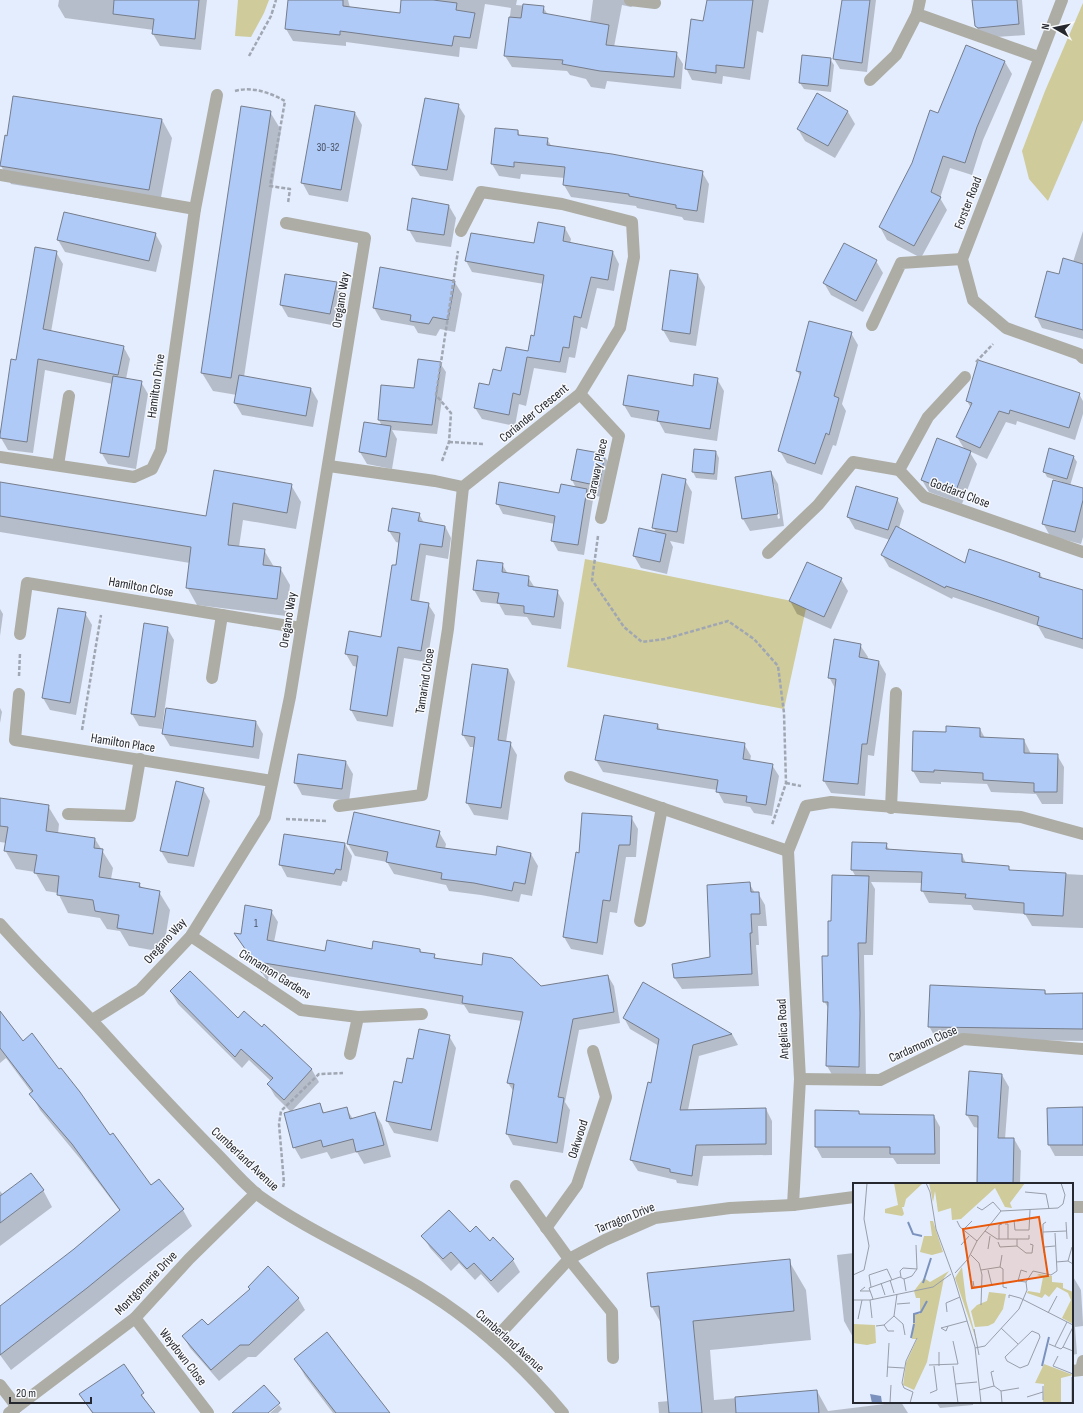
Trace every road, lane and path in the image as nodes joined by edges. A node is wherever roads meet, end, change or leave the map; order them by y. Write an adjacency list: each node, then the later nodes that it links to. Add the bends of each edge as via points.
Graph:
1 (276, 0): 7 (path, via 271,16)
2 (630, 0): 5 (street)
3 (920, 0): 6 (street)
4 (1062, 0): 8 (street, Forster Road)
5 (656, 4)
6 (917, 14): 8 (street); 9 (street, via 896,54)
7 (249, 56)
8 (1038, 57): 15 (street, Forster Road)
9 (870, 80)
10 (217, 95): 12 (street, Hamilton Drive); 13 (path, via 243,88 273,94 285,101 270,186 290,189)
11 (0, 175): 12 (street)
12 (194, 209): 25 (street, Hamilton Drive, via 161,450 152,469 134,477)
13 (286, 223): 26 (street, Oregano Way, via 365,238)
14 (461, 230): 20 (street, Coriander Crescent, via 481,192 562,204 632,222 634,257 620,328); 22 (path, via 436,395 451,413)
15 (962, 259): 16 (street, via 901,263); 17 (street, via 972,300)
16 (872, 325)
17 (1006, 328): 18 (street, via 1080,354); 19 (path)
18 (1083, 358)
19 (965, 377): 27 (street, via 928,417)
20 (580, 394): 23 (street, Coriander Crescent); 30 (street, Caraway Place, via 619,436)
21 (69, 396): 25 (street)
22 (449, 442): 23 (path, via 493,444); 28 (path)
23 (505, 454): 29 (street, Coriander Crescent)
24 (0, 457): 25 (street, Hamilton Drive)
25 (58, 465)
26 (329, 466): 28 (street); 35 (street, Oregano Way)
27 (899, 470): 31 (street, Goddard Close, via 924,497); 32 (street, via 854,462 818,505)
28 (435, 481): 29 (street)
29 (463, 487): 44 (street, Tamarind Close, via 448,629 422,795)
30 (601, 518): 50 (path, via 592,580 624,627 642,642 665,640 728,621 754,638 778,666 784,713 786,783)
31 (1083, 552)
32 (768, 553)
33 (104, 595): 34 (street, Hamilton Close); 36 (street, Hamilton Close, via 27,583); 40 (path)
34 (222, 615): 35 (street, Hamilton Close); 37 (street)
35 (301, 628): 43 (street, Oregano Way, via 290,697)
36 (20, 634): 39 (path)
37 (212, 678)
38 (896, 693): 46 (street)
39 (19, 694): 40 (street, Hamilton Place, via 16,740)
40 (79, 750): 41 (street, Hamilton Place)
41 (140, 759): 43 (street, Hamilton Place); 47 (street, via 130,816)
42 (570, 777): 45 (street)
43 (272, 781): 48 (street, Oregano Way)
44 (339, 806): 48 (path, via 333,821)
45 (662, 808): 50 (street); 52 (street)
46 (891, 808): 49 (street, Angelica Road, via 1021,817); 51 (street, Angelica Road, via 831,802 806,806)
47 (68, 814)
48 (265, 818): 54 (street, Oregano Way)
49 (1083, 834)
50 (766, 842): 51 (street)
51 (788, 850): 61 (street, Angelica Road)
52 (640, 921)
53 (0, 924): 57 (street, Cumberland Avenue, via 24,952)
54 (191, 936): 56 (street, Cinnamon Gardens, via 301,1010); 57 (street, Oregano Way, via 140,990)
55 (422, 1014): 56 (street, Cinnamon Gardens)
56 (358, 1017): 60 (street)
57 (92, 1020): 63 (street, Cumberland Avenue, via 165,1101)
58 (1083, 1049): 61 (street, Cardamom Close, via 963,1039 880,1080)
59 (593, 1051): 69 (street, Oakwood, via 606,1097 577,1185)
60 (350, 1054): 66 (path, via 347,1073 319,1074 281,1111 279,1124 284,1183)
61 (800, 1079): 65 (street, Angelica Road)
62 (516, 1186): 69 (street)
63 (256, 1193): 66 (street, Cumberland Avenue); 71 (street, Montgomerie Drive, via 189,1259)
64 (853, 1197): 65 (street, Tarragon Drive)
65 (793, 1205): 70 (street, Tarragon Drive, via 730,1208 655,1218)
66 (274, 1206): 72 (street, Cumberland Avenue, via 419,1287 456,1311)
67 (1083, 1206): 68 (street)
68 (1073, 1207)
69 (546, 1228): 70 (street)
70 (569, 1259): 72 (street, Tarragon Drive); 73 (street, via 612,1312)
71 (135, 1318): 75 (street, Montgomerie Drive); 76 (street, Weydown Close)
72 (493, 1340): 77 (street, Cumberland Avenue)
73 (613, 1358)
74 (0, 1385): 75 (street)
75 (13, 1410)
76 (208, 1413)
77 (563, 1413)

